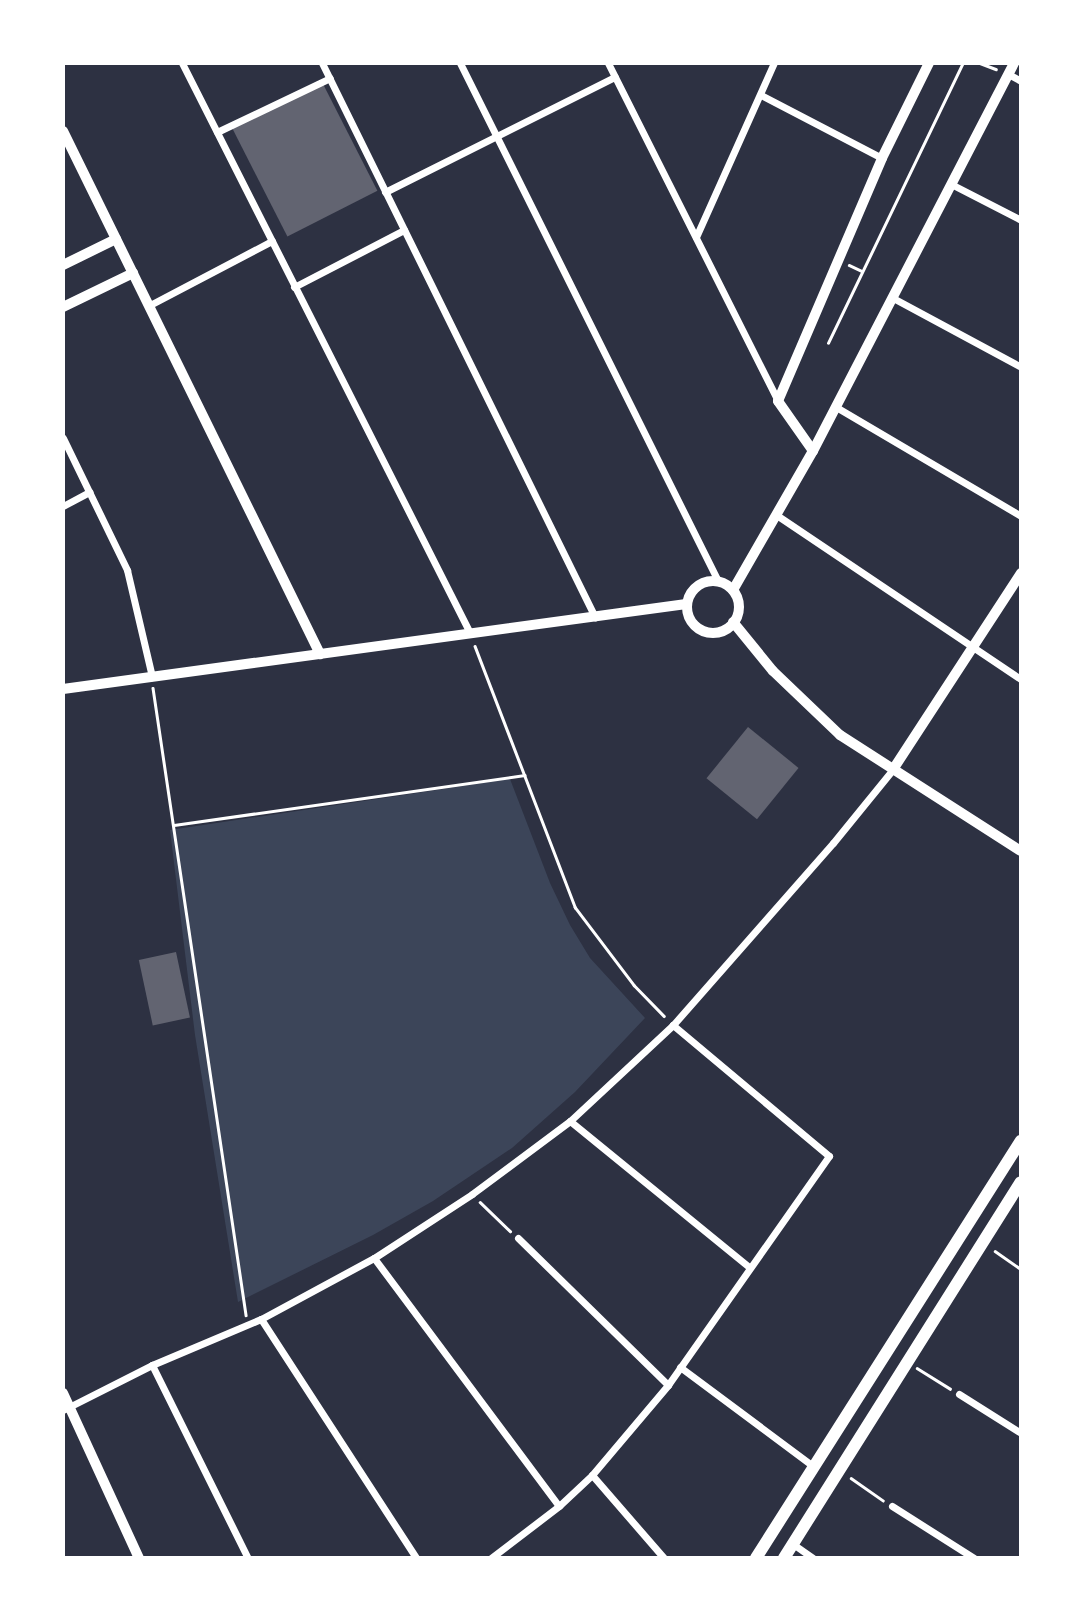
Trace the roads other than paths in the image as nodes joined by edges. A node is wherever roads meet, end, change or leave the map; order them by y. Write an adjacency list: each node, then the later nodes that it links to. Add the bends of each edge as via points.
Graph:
1 (182, 63): 14 (street)
2 (322, 63): 10 (street)
3 (460, 63): 15 (street)
4 (608, 63): 9 (street)
5 (774, 63): 12 (street)
6 (929, 63): 16 (street)
7 (1014, 63): 8 (street)
8 (1008, 74): 11 (street); 17 (street)
9 (615, 77): 15 (street); 21 (street)
10 (330, 78): 14 (street); 18 (street)
11 (1021, 81)
12 (761, 95): 16 (street); 21 (street)
13 (63, 131): 22 (street)
14 (217, 132): 23 (street)
15 (496, 135): 18 (street); 40 (street)
16 (882, 158): 31 (street)
17 (951, 184): 19 (street); 27 (street)
18 (386, 192): 20 (street)
19 (1021, 220)
20 (404, 230): 26 (street); 43 (street)
21 (696, 237): 31 (street)
22 (116, 239): 24 (street); 25 (street)
23 (272, 241): 26 (street); 28 (street)
24 (63, 265)
25 (133, 274): 28 (street); 29 (street)
26 (294, 286): 45 (street)
27 (893, 298): 30 (street); 32 (street)
28 (148, 306): 47 (street)
29 (63, 307)
30 (1021, 366)
31 (778, 401): 34 (street)
32 (836, 407): 34 (street); 38 (street)
33 (63, 438): 35 (street)
34 (813, 452): 37 (street)
35 (89, 492): 36 (street); 48 (street, via 127,570)
36 (63, 506)
37 (775, 514): 41 (street); 46 (street)
38 (1021, 516)
39 (1021, 573): 46 (street)
40 (718, 581): 41 (street); 42 (street, via 701,583)
41 (733, 590): 44 (street, via 739,615)
42 (686, 604): 43 (street); 44 (street, via 690,621 703,633 720,633)
43 (595, 617): 45 (street)
44 (733, 622): 51 (street, via 773,671 840,735)
45 (470, 634): 47 (street)
46 (973, 647): 49 (street); 51 (street)
47 (320, 654): 48 (street)
48 (152, 677): 50 (street)
49 (1021, 678)
50 (63, 689)
51 (894, 768): 52 (street); 53 (street)
52 (1021, 851)
53 (673, 1026): 54 (street); 59 (street, via 830,1156)
54 (570, 1121): 58 (street, via 472,1194); 59 (street)
55 (1021, 1142): 68 (main road)
56 (1021, 1182): 73 (main road)
57 (518, 1238): 63 (street)
58 (374, 1258): 60 (street); 70 (street)
59 (750, 1268): 62 (street)
60 (261, 1319): 61 (street); 77 (street)
61 (152, 1364): 66 (street); 76 (street)
62 (680, 1367): 63 (street); 68 (street)
63 (668, 1385): 69 (street)
64 (63, 1393): 66 (street)
65 (959, 1394): 67 (street)
66 (66, 1408): 75 (street)
67 (1021, 1433)
68 (814, 1467): 72 (main road)
69 (592, 1475): 70 (street); 80 (street)
70 (559, 1506): 74 (street)
71 (892, 1506): 84 (street)
72 (774, 1531): 73 (main road); 81 (main road)
73 (793, 1544): 82 (main road); 83 (street)
74 (503, 1550): 78 (street); 79 (street)
75 (139, 1558)
76 (248, 1558)
77 (416, 1558)
78 (491, 1558)
79 (509, 1558)
80 (664, 1558)
81 (756, 1558)
82 (784, 1558)
83 (813, 1558)
84 (974, 1558)

